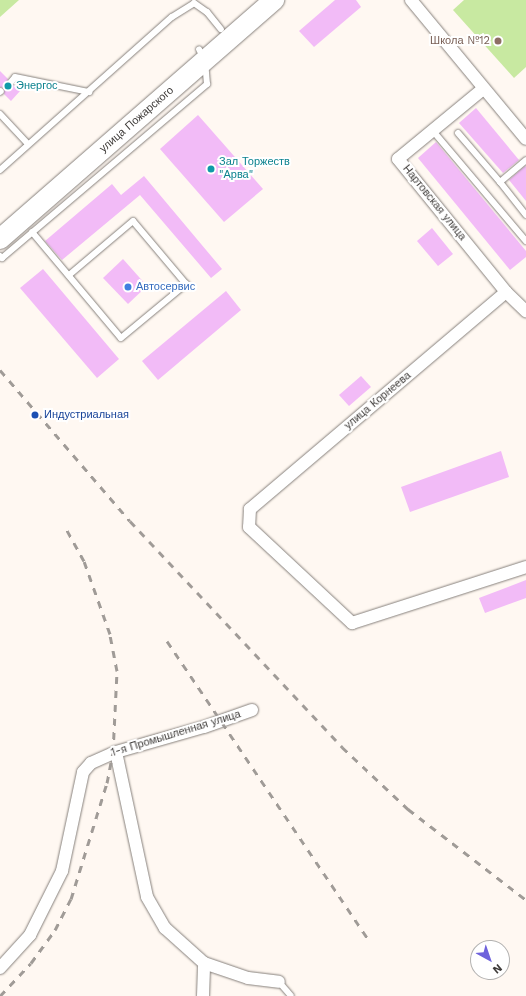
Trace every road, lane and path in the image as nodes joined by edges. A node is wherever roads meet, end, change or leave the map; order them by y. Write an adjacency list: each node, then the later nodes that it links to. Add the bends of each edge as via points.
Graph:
1 (254, 0): 4 (main road, улица Пожарского)
2 (274, 0): 5 (main road, улица Пожарского)
3 (411, 0): 7 (street)
4 (221, 29): 5 (main road, улица Пожарского); 8 (lane, via 207,12 194,3 172,17)
5 (202, 55): 18 (main road, улица Пожарского); 19 (lane, via 207,84); 20 (main road, улица Пожарского)
6 (11, 82): 8 (lane, via 15,77)
7 (483, 89): 10 (street, Нартовская улица); 12 (street)
8 (89, 92): 13 (lane)
9 (0, 114): 13 (lane)
10 (433, 131): 21 (lane); 24 (street, Нартовская улица, via 398,160)
11 (458, 133): 16 (lane)
12 (526, 140)
13 (28, 144): 15 (lane)
14 (526, 160): 16 (lane)
15 (0, 170)
16 (500, 182): 17 (lane)
17 (526, 214)
18 (0, 222)
19 (32, 232): 22 (lane, via 2,258); 23 (lane)
20 (0, 239)
21 (526, 241)
22 (0, 256)
23 (69, 275): 23 (lane, via 121,338 186,284 134,221)
24 (506, 292): 25 (street, Нартовская улица); 26 (street, улица Корнеева, via 250,509 249,527 352,623)
25 (526, 311)
26 (526, 567)
27 (252, 710): 28 (street, 1-я Промышленная улица, via 204,727)
28 (116, 752): 29 (street, via 147,897 165,928); 30 (street, 1-я Промышленная улица, via 91,763 83,772 62,871 30,935)
29 (204, 963): 31 (street, via 248,978); 32 (street)
30 (0, 968)
31 (278, 982): 33 (lane)
32 (203, 996)
33 (290, 996)

